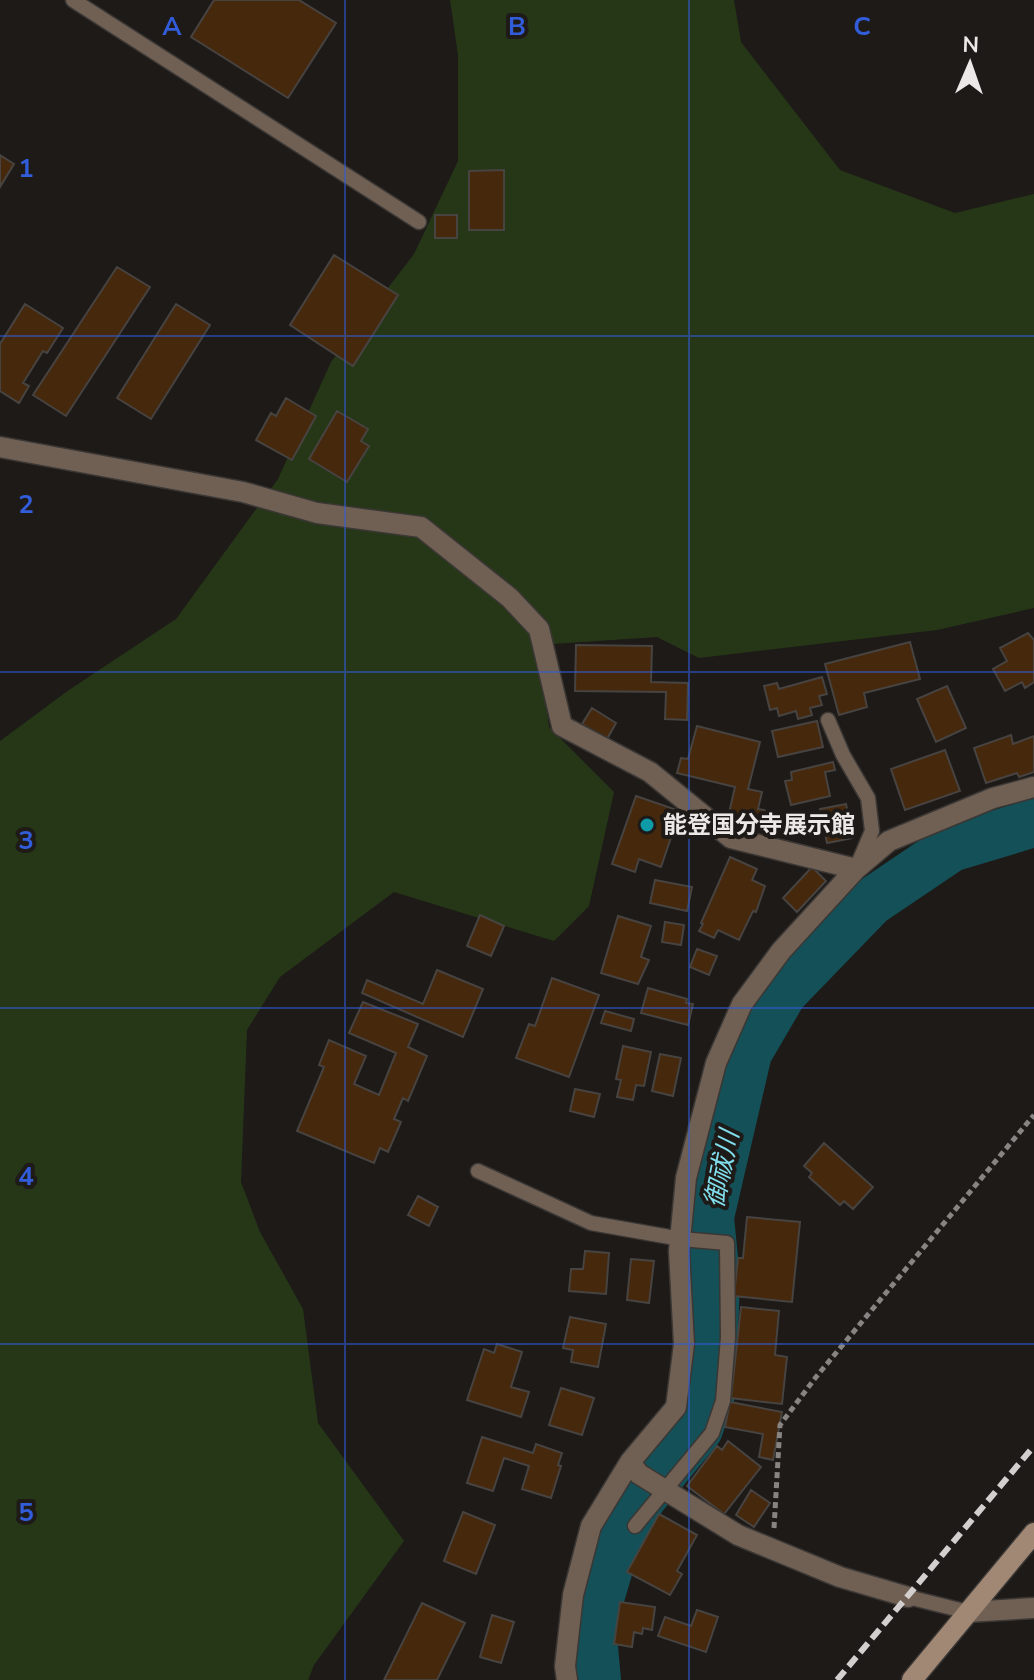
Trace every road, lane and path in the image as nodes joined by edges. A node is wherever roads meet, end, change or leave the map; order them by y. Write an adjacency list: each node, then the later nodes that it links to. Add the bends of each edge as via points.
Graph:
1 (73, 0): 2 (lane)
2 (419, 222)
3 (0, 447): 6 (street, via 243,492 317,513 421,527 510,598 539,629 562,726 650,772 731,838)
4 (828, 720): 6 (lane, via 868,798 872,831)
5 (1034, 787): 6 (street, via 993,798 889,841)
6 (856, 869): 9 (street, via 781,951 742,1004 716,1063 686,1178)
7 (1034, 1115): 14 (path, via 780,1425)
8 (478, 1171): 9 (lane, via 591,1223)
9 (681, 1239): 10 (street, via 684,1344 676,1407); 11 (lane, via 727,1243 728,1337 723,1401 712,1433)
10 (635, 1468): 11 (street); 18 (street, via 591,1526 573,1595)
11 (663, 1488): 12 (lane); 14 (street, via 738,1535)
12 (635, 1526)
13 (1034, 1533): 17 (street)
14 (773, 1549): 15 (street)
15 (908, 1597): 17 (lane)
16 (1034, 1608): 17 (street)
17 (968, 1612): 19 (street)
18 (567, 1680)
19 (912, 1680)

